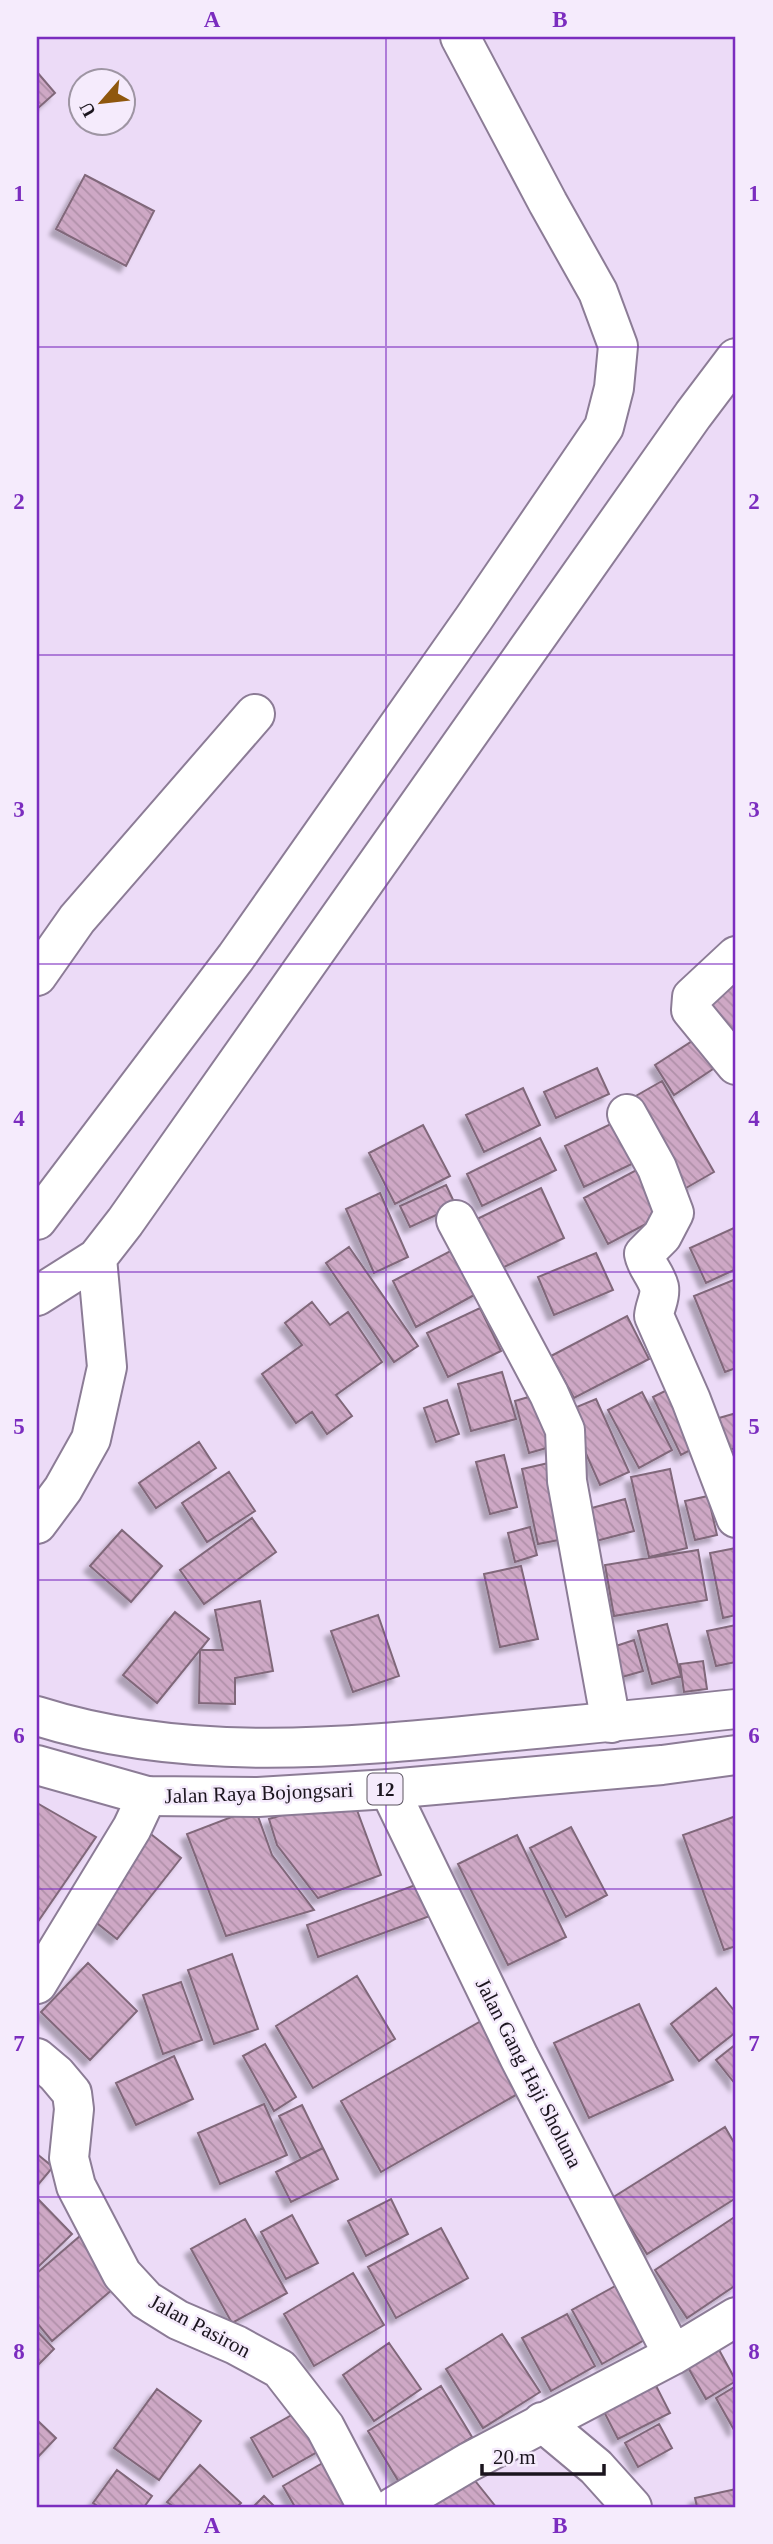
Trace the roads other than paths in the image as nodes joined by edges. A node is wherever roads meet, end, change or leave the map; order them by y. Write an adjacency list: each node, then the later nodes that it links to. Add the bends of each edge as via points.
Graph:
1 (460, 37): 8 (main road, via 598,292 618,346 604,426 236,957)
2 (736, 358): 10 (main road)
3 (255, 714): 5 (main road, via 77,919)
4 (736, 956): 6 (main road, via 692,997 691,1010)
5 (37, 976)
6 (736, 1065)
7 (627, 1114): 12 (main road, via 657,1168 674,1213 662,1236 644,1254 659,1285 654,1315)
8 (37, 1220)
9 (456, 1220): 16 (main road, via 565,1430 567,1481)
10 (97, 1258): 11 (main road); 13 (main road, via 107,1367 102,1391 91,1439)
11 (37, 1296)
12 (736, 1518)
13 (37, 1524)
14 (736, 1709): 16 (main road, 12)
15 (37, 1716): 16 (main road, 12, via 152,1743 244,1749)
16 (611, 1723)
17 (736, 1755): 19 (main road, Jalan Raya Bojongsari / 12)
18 (37, 1765): 20 (main road, Jalan Raya Bojongsari / 12)
19 (389, 1789): 20 (main road, Jalan Raya Bojongsari / 12, via 258,1797); 24 (main road, Jalan Gang Haji Sholuna, via 519,2057)
20 (147, 1796): 21 (main road)
21 (37, 1984)
22 (37, 2058): 26 (main road, Jalan Pasiron, via 72,2093 69,2158 76,2186 122,2274 146,2300 178,2320 280,2369 325,2427)
23 (736, 2317): 24 (main road)
24 (674, 2355): 25 (main road)
25 (542, 2422): 27 (main road); 28 (main road, via 596,2467)
26 (367, 2507)
27 (393, 2507)
28 (632, 2507)

